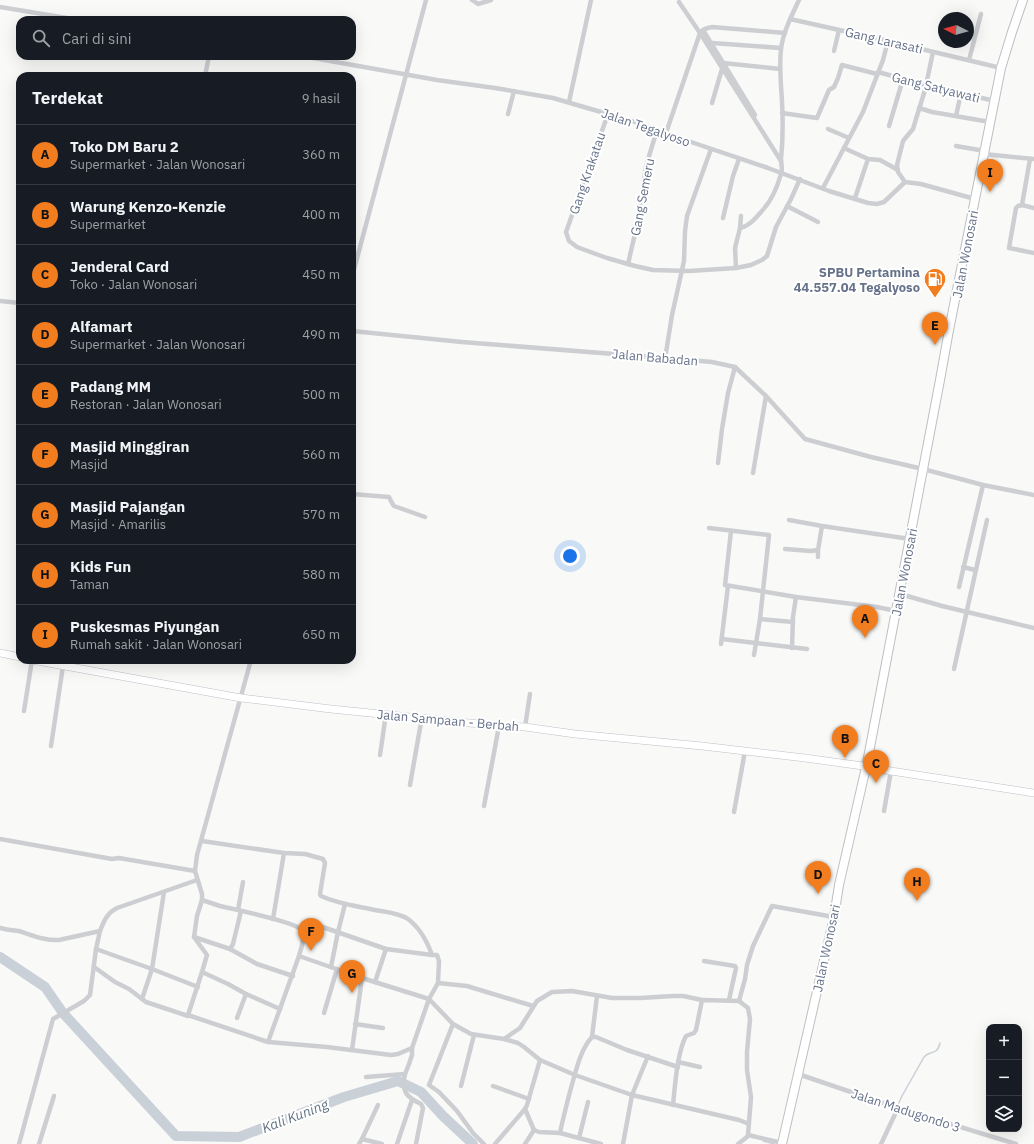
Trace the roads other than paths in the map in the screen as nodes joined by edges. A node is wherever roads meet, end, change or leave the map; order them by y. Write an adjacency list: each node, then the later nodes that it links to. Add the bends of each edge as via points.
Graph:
1 (426, 0): 29 (street)
2 (472, 0): 3 (street, via 478,4)
3 (491, 0)
4 (591, 0): 35 (street)
5 (799, 0): 11 (street)
6 (1023, 0): 25 (highway, Jalan Wonosari)
7 (679, 2): 13 (street)
8 (0, 7): 10 (street)
9 (981, 14): 22 (street)
10 (55, 16)
11 (790, 19): 12 (street, Gang Larasati); 14 (street)
12 (839, 30): 15 (street, Gang Larasati); 18 (street)
13 (702, 31): 14 (street, via 712,27); 16 (street); 24 (street); 46 (street)
14 (785, 33): 17 (street)
15 (888, 41): 19 (street, Gang Larasati); 28 (street)
16 (712, 43): 17 (street); 23 (street)
17 (781, 48): 26 (street)
18 (834, 51)
19 (933, 52): 22 (street, Gang Larasati); 31 (street)
20 (208, 60): 27 (street)
21 (325, 60): 29 (street, Jalan Tegalyoso)
22 (969, 60): 25 (street, Gang Larasati)
23 (723, 63): 26 (street); 53 (street)
24 (722, 68): 36 (street); 53 (street)
25 (1001, 68): 34 (highway, Jalan Wonosari)
26 (780, 69): 38 (street)
27 (206, 72)
28 (878, 73): 30 (street, Gang Satyawati); 38 (street, Gang Satyawati, via 842,65 838,78 829,90 816,118); 47 (street, via 861,118)
29 (406, 74): 32 (street, Jalan Tegalyoso); 71 (street)
30 (903, 79): 31 (street, Gang Satyawati); 43 (street)
31 (925, 85): 33 (street, Gang Satyawati); 37 (street)
32 (514, 91): 35 (street, Jalan Tegalyoso); 39 (street)
33 (960, 93): 34 (street, Gang Satyawati); 41 (street)
34 (995, 101): 42 (highway, Jalan Wonosari)
35 (569, 102): 40 (street, Jalan Tegalyoso)
36 (712, 103)
37 (919, 108): 41 (street); 56 (street, via 913,129 904,141)
38 (782, 113): 53 (street)
39 (508, 114)
40 (608, 114): 45 (street, Jalan Tegalyoso); 72 (street, Gang Krakatau, via 566,232 568,241 577,247)
41 (956, 116): 42 (street)
42 (990, 122): 51 (highway, Jalan Wonosari)
43 (889, 126)
44 (828, 129): 47 (street)
45 (657, 130): 46 (street, Jalan Tegalyoso); 72 (street, Gang Semeru, via 646,166)
46 (666, 133): 50 (street, Jalan Tegalyoso)
47 (849, 138): 49 (street)
48 (956, 146): 51 (street)
49 (844, 148): 54 (street); 60 (street)
50 (711, 149): 52 (street, Jalan Tegalyoso); 74 (street, via 687,216)
51 (985, 153): 55 (street); 62 (highway, Jalan Wonosari)
52 (739, 159): 57 (street, Jalan Tegalyoso); 67 (street)
53 (781, 159): 57 (street)
54 (868, 159): 56 (street, via 880,160); 61 (street)
55 (1032, 159): 63 (street)
56 (898, 170): 59 (street)
57 (782, 173): 58 (street, Jalan Tegalyoso); 69 (street, via 765,209 751,223)
58 (800, 180): 60 (street, Jalan Tegalyoso); 64 (street)
59 (906, 182): 61 (street, Jalan Tegalyoso, via 884,202 878,204); 62 (street)
60 (822, 188): 61 (street, Jalan Tegalyoso)
61 (855, 198)
62 (975, 199): 82 (highway, Jalan Wonosari)
63 (1022, 205): 65 (street); 70 (street, via 1016,208 1009,248)
64 (787, 206): 68 (street); 73 (street, via 776,227 767,256 751,265)
65 (1034, 208)
66 (741, 216): 69 (street)
67 (723, 218)
68 (818, 222)
69 (740, 228): 73 (street, via 735,248)
70 (1034, 253)
71 (356, 262)
72 (628, 264): 74 (street, via 653,270)
73 (736, 268): 74 (street)
74 (682, 271): 78 (street)
75 (0, 301): 76 (street)
76 (16, 303)
77 (356, 331): 78 (street, Jalan Babadan)
78 (665, 359): 79 (street, Jalan Babadan, via 712,362)
79 (735, 367): 80 (street); 81 (street, via 728,393)
80 (766, 396): 82 (street, via 805,439); 83 (street)
81 (718, 463)
82 (923, 469): 84 (street); 93 (highway, Jalan Wonosari)
83 (753, 473)
84 (983, 485): 86 (street); 98 (street)
85 (356, 494): 87 (street, via 389,497 394,506)
86 (1034, 495)
87 (425, 517)
88 (789, 520): 90 (street)
89 (986, 520): 99 (street)
90 (822, 526): 93 (street); 95 (street)
91 (709, 528): 92 (street)
92 (731, 531): 100 (street, via 725,585); 102 (street, via 769,535)
93 (910, 538): 103 (highway, Jalan Wonosari)
94 (785, 549): 95 (street)
95 (818, 550): 96 (street)
96 (818, 557)
97 (957, 564): 98 (street)
98 (963, 566): 99 (street); 101 (street)
99 (975, 570): 106 (street)
100 (728, 586): 102 (street); 110 (street)
101 (959, 588)
102 (763, 592): 104 (street); 107 (street)
103 (900, 594): 105 (highway, Jalan Wonosari); 106 (street)
104 (796, 596): 105 (street); 108 (street)
105 (896, 611): 133 (highway, Jalan Wonosari)
106 (966, 612): 109 (street); 122 (street)
107 (760, 619): 108 (street); 111 (street)
108 (793, 622): 113 (street)
109 (1034, 628)
110 (722, 639): 111 (street); 112 (street)
111 (756, 642): 113 (street); 116 (street)
112 (721, 644)
113 (792, 648): 114 (street)
114 (807, 649)
115 (0, 653): 117 (main road)
116 (754, 655)
117 (16, 657)
118 (31, 664): 125 (street)
119 (53, 664): 121 (main road, Jalan Sampaan - Berbah)
120 (250, 664): 124 (street)
121 (64, 666): 124 (main road, Jalan Sampaan - Berbah); 130 (street)
122 (954, 669)
123 (530, 694): 129 (street)
124 (241, 698): 126 (main road, Jalan Sampaan - Berbah); 141 (street)
125 (24, 711)
126 (386, 714): 127 (main road, Jalan Sampaan - Berbah); 132 (street)
127 (422, 718): 128 (main road, Jalan Sampaan - Berbah); 135 (street)
128 (499, 726): 129 (main road, Jalan Sampaan - Berbah); 137 (street)
129 (525, 727): 131 (main road, Jalan Sampaan - Berbah)
130 (51, 746)
131 (745, 751): 133 (main road, Jalan Sampaan - Berbah); 139 (street)
132 (380, 755)
133 (867, 766): 134 (main road, Jalan Sampaan - Berbah); 150 (highway, Jalan Wonosari)
134 (891, 771): 136 (main road, Jalan Sampaan - Berbah); 138 (street)
135 (410, 785)
136 (1034, 793)
137 (484, 806)
138 (884, 811)
139 (734, 812)
140 (0, 839): 143 (street)
141 (202, 842): 142 (street); 143 (street)
142 (284, 853): 148 (street, via 323,858 325,863 320,894); 151 (street)
143 (195, 871): 144 (street)
144 (197, 880): 146 (street); 147 (street)
145 (243, 882): 149 (street)
146 (164, 892): 153 (street, via 112,910); 165 (street)
147 (202, 900): 149 (street); 156 (street)
148 (345, 904): 155 (street); 160 (street, via 396,914 408,919 422,933)
149 (240, 911): 151 (street); 158 (street)
150 (834, 917): 179 (street, via 772,906 753,946); 198 (highway, Jalan Wonosari)
151 (273, 919): 154 (street, via 297,927)
152 (0, 928): 153 (street, via 52,941)
153 (100, 931): 157 (street)
154 (302, 932): 155 (street, via 317,925); 161 (street, via 304,936)
155 (338, 932): 159 (street); 164 (street)
156 (194, 937): 158 (street); 167 (street, via 207,955)
157 (96, 949): 163 (street); 165 (street)
158 (230, 949): 168 (street, via 257,964)
159 (386, 949): 160 (street); 170 (street)
160 (432, 955): 171 (street, via 437,955 439,961)
161 (299, 956): 164 (street); 168 (street)
162 (704, 961): 178 (street, via 735,966)
163 (94, 967): 175 (street); 220 (street, via 90,995 53,1019)
164 (331, 967): 166 (street)
165 (152, 969): 172 (street); 175 (street)
166 (337, 969): 169 (street); 182 (street)
167 (202, 972): 172 (street); 173 (street)
168 (293, 976): 181 (street)
169 (362, 978): 170 (street); 185 (street)
170 (375, 982): 176 (street)
171 (438, 983): 176 (street); 180 (street, via 467,986)
172 (198, 987): 183 (street)
173 (246, 994): 181 (street); 184 (street)
174 (597, 996): 177 (street, via 683,996); 180 (street, via 572,991 552,992); 189 (street)
175 (142, 999): 183 (street)
176 (429, 999): 186 (street); 192 (street)
177 (702, 1000): 178 (street); 196 (street, via 696,1030 684,1039)
178 (729, 1000): 179 (street)
179 (739, 1001): 213 (street, via 748,1008 750,1014 747,1052 751,1097)
180 (533, 1006): 190 (street, via 520,1028)
181 (280, 1009): 191 (street)
182 (324, 1013)
183 (188, 1016): 191 (street)
184 (236, 1018)
185 (355, 1024): 187 (street); 193 (street)
186 (453, 1024): 188 (street); 225 (street, via 428,1085 458,1111)
187 (383, 1028)
188 (474, 1035): 190 (street); 202 (street)
189 (592, 1037): 194 (street); 200 (street, via 587,1041)
190 (504, 1039): 195 (street, via 524,1046)
191 (268, 1042): 193 (street)
192 (412, 1048): 193 (street, via 395,1055); 199 (street, via 411,1059)
193 (352, 1050)
194 (648, 1056): 196 (street); 204 (street)
195 (540, 1060): 200 (street); 206 (street)
196 (678, 1064): 197 (street); 210 (street)
197 (700, 1067)
198 (798, 1074): 211 (street, Jalan Madugondo 3); 231 (highway, Jalan Wonosari)
199 (404, 1075): 201 (street); 207 (street, via 405,1093)
200 (575, 1075): 204 (street); 215 (street)
201 (366, 1077)
202 (461, 1086)
203 (493, 1086): 206 (street)
204 (632, 1095): 210 (street); 229 (street)
205 (54, 1096): 221 (street)
206 (528, 1099): 212 (street)
207 (412, 1100): 223 (street); 224 (street, via 421,1104 423,1108)
208 (588, 1102): 217 (street)
209 (378, 1105): 218 (street)
210 (673, 1105): 213 (street)
211 (898, 1108): 232 (street); 233 (street, Jalan Madugondo 3)
212 (525, 1109): 214 (street); 226 (street)
213 (749, 1124): 216 (street)
214 (534, 1130): 215 (street); 227 (street)
215 (560, 1133): 217 (street)
216 (748, 1135): 230 (street); 231 (street)
217 (579, 1138): 219 (street)
218 (361, 1142): 222 (street)
219 (592, 1143): 228 (street)
220 (19, 1144)
221 (39, 1144)
222 (382, 1144)
223 (397, 1144)
224 (416, 1144)
225 (484, 1144)
226 (495, 1144)
227 (525, 1144)
228 (600, 1144)
229 (623, 1144)
230 (738, 1144)
231 (782, 1144)
232 (882, 1144)
233 (1016, 1144)

